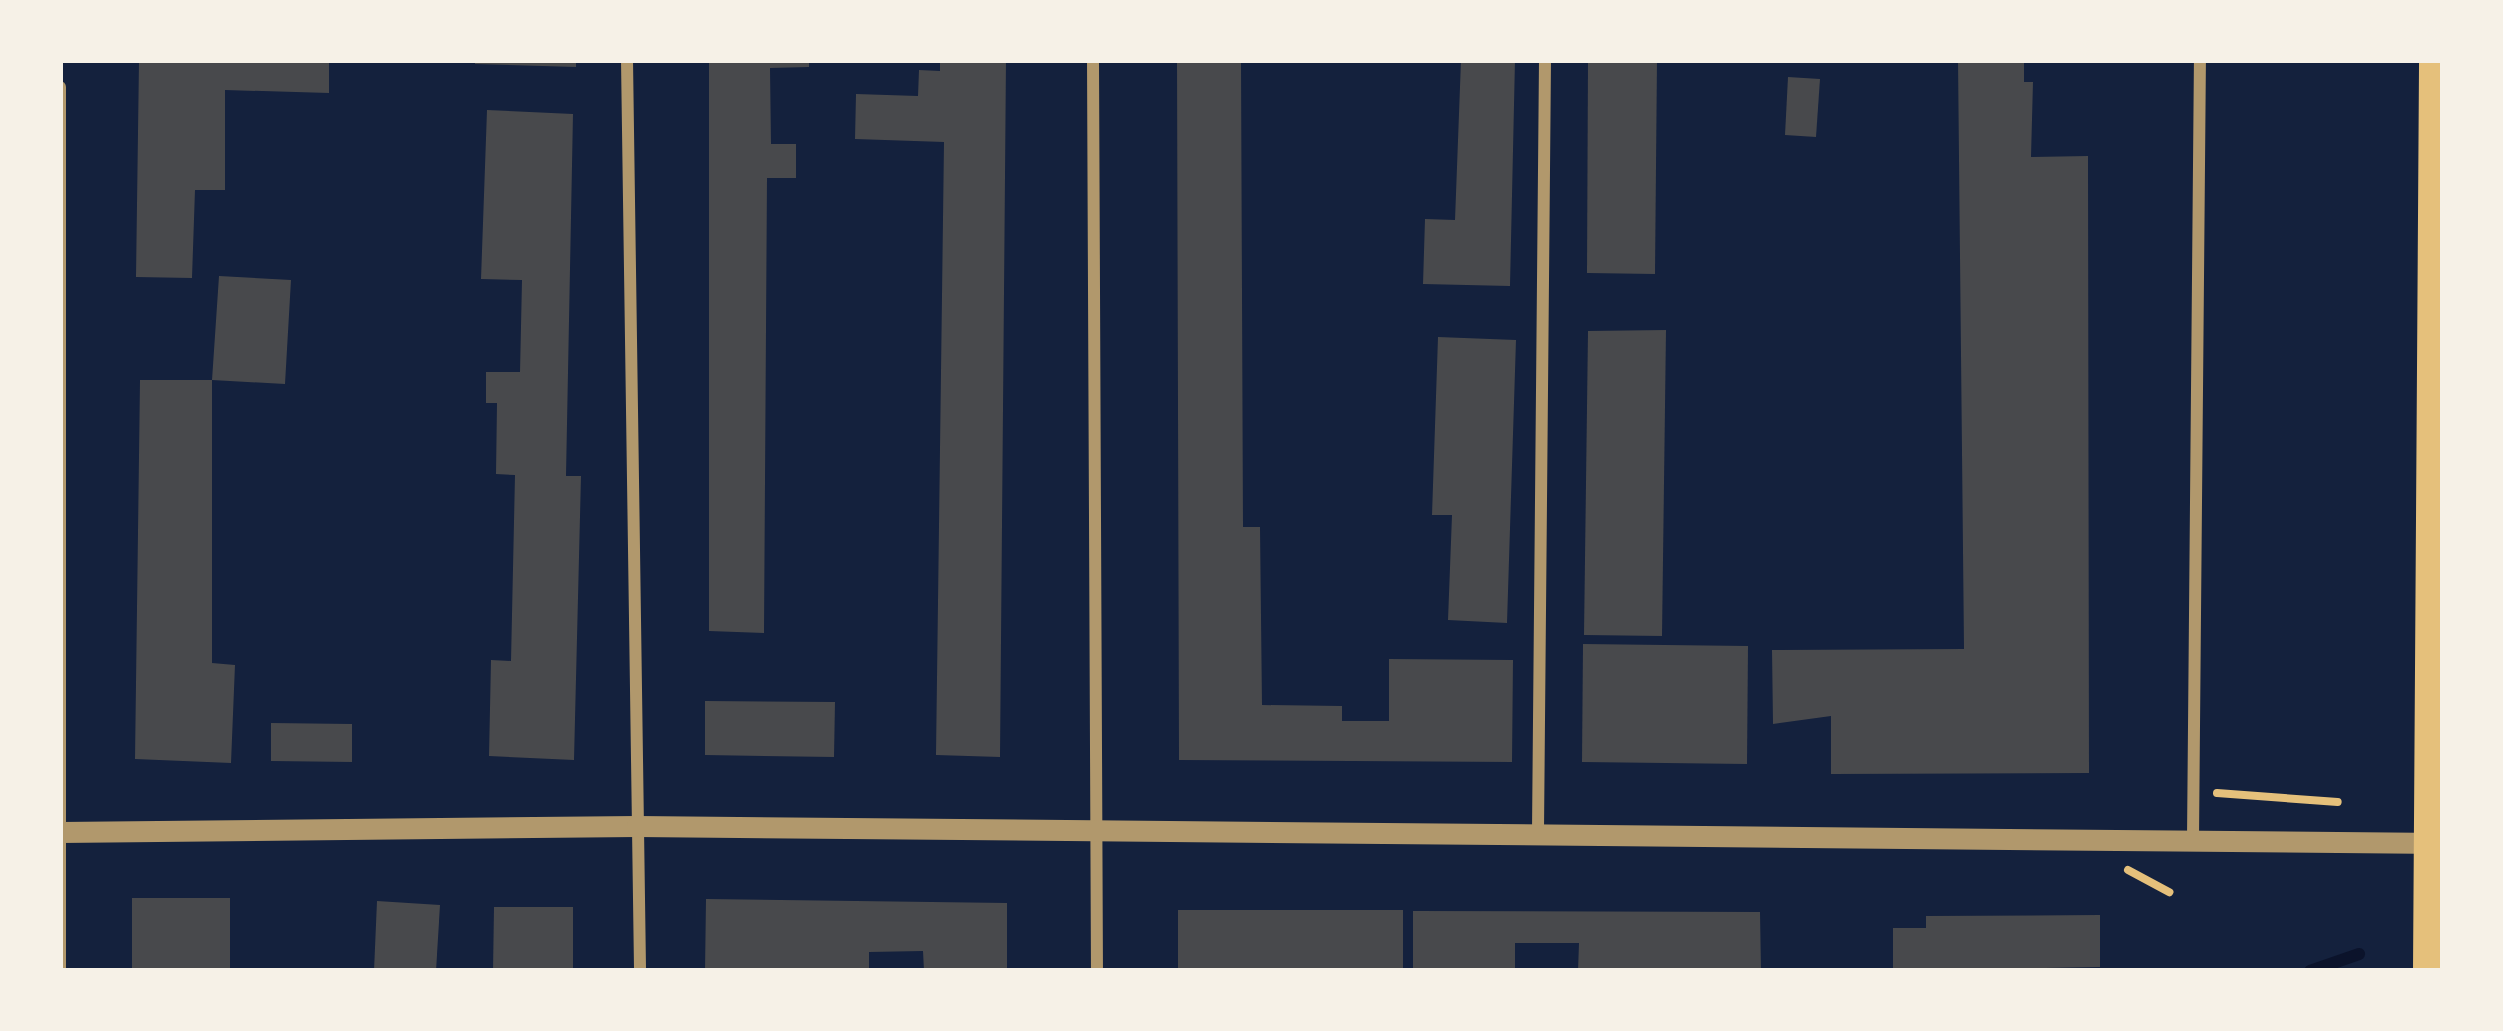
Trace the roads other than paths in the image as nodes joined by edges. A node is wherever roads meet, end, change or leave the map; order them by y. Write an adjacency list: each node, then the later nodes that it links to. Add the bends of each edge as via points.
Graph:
1 (627, 60): 7 (street)
2 (1093, 60): 10 (street)
3 (1545, 60): 8 (street)
4 (2200, 60): 11 (street)
5 (2434, 60): 12 (main road)
6 (60, 87): 9 (street)
7 (638, 826): 9 (street); 10 (street); 14 (street)
8 (1538, 831): 10 (street); 11 (street)
9 (60, 832): 13 (street)
10 (1097, 833): 15 (street)
11 (2193, 839): 12 (street)
12 (2436, 843): 16 (main road)
13 (60, 971)
14 (640, 971)
15 (1096, 971)
16 (2428, 971)

